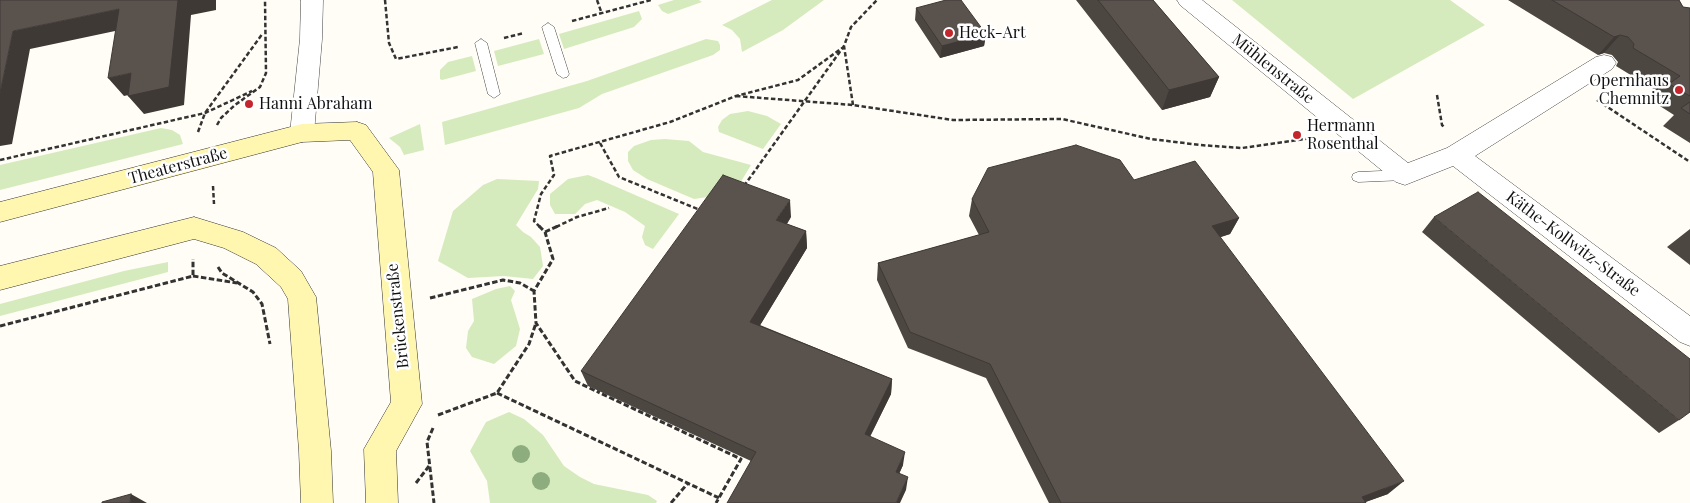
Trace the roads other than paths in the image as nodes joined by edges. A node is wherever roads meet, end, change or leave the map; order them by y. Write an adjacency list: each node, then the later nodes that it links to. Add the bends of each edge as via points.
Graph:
1 (312, 0): 9 (street)
2 (1188, 0): 11 (street, Mühlenstraße)
3 (548, 27): 6 (lane)
4 (481, 43): 7 (lane)
5 (1604, 63): 10 (street)
6 (563, 74)
7 (494, 94)
8 (356, 131): 9 (main road, Theaterstraße); 17 (main road, Brückenstraße, via 386,170 407,404 380,449)
9 (302, 132): 13 (main road, Theaterstraße)
10 (1456, 155): 11 (street); 15 (street, Käthe-Kollwitz-Straße)
11 (1405, 175): 12 (lane)
12 (1358, 177)
13 (0, 212)
14 (0, 278): 16 (main road, via 194,228 233,240 266,256 291,279 302,297)
15 (1690, 333)
16 (317, 503)
17 (382, 503)

